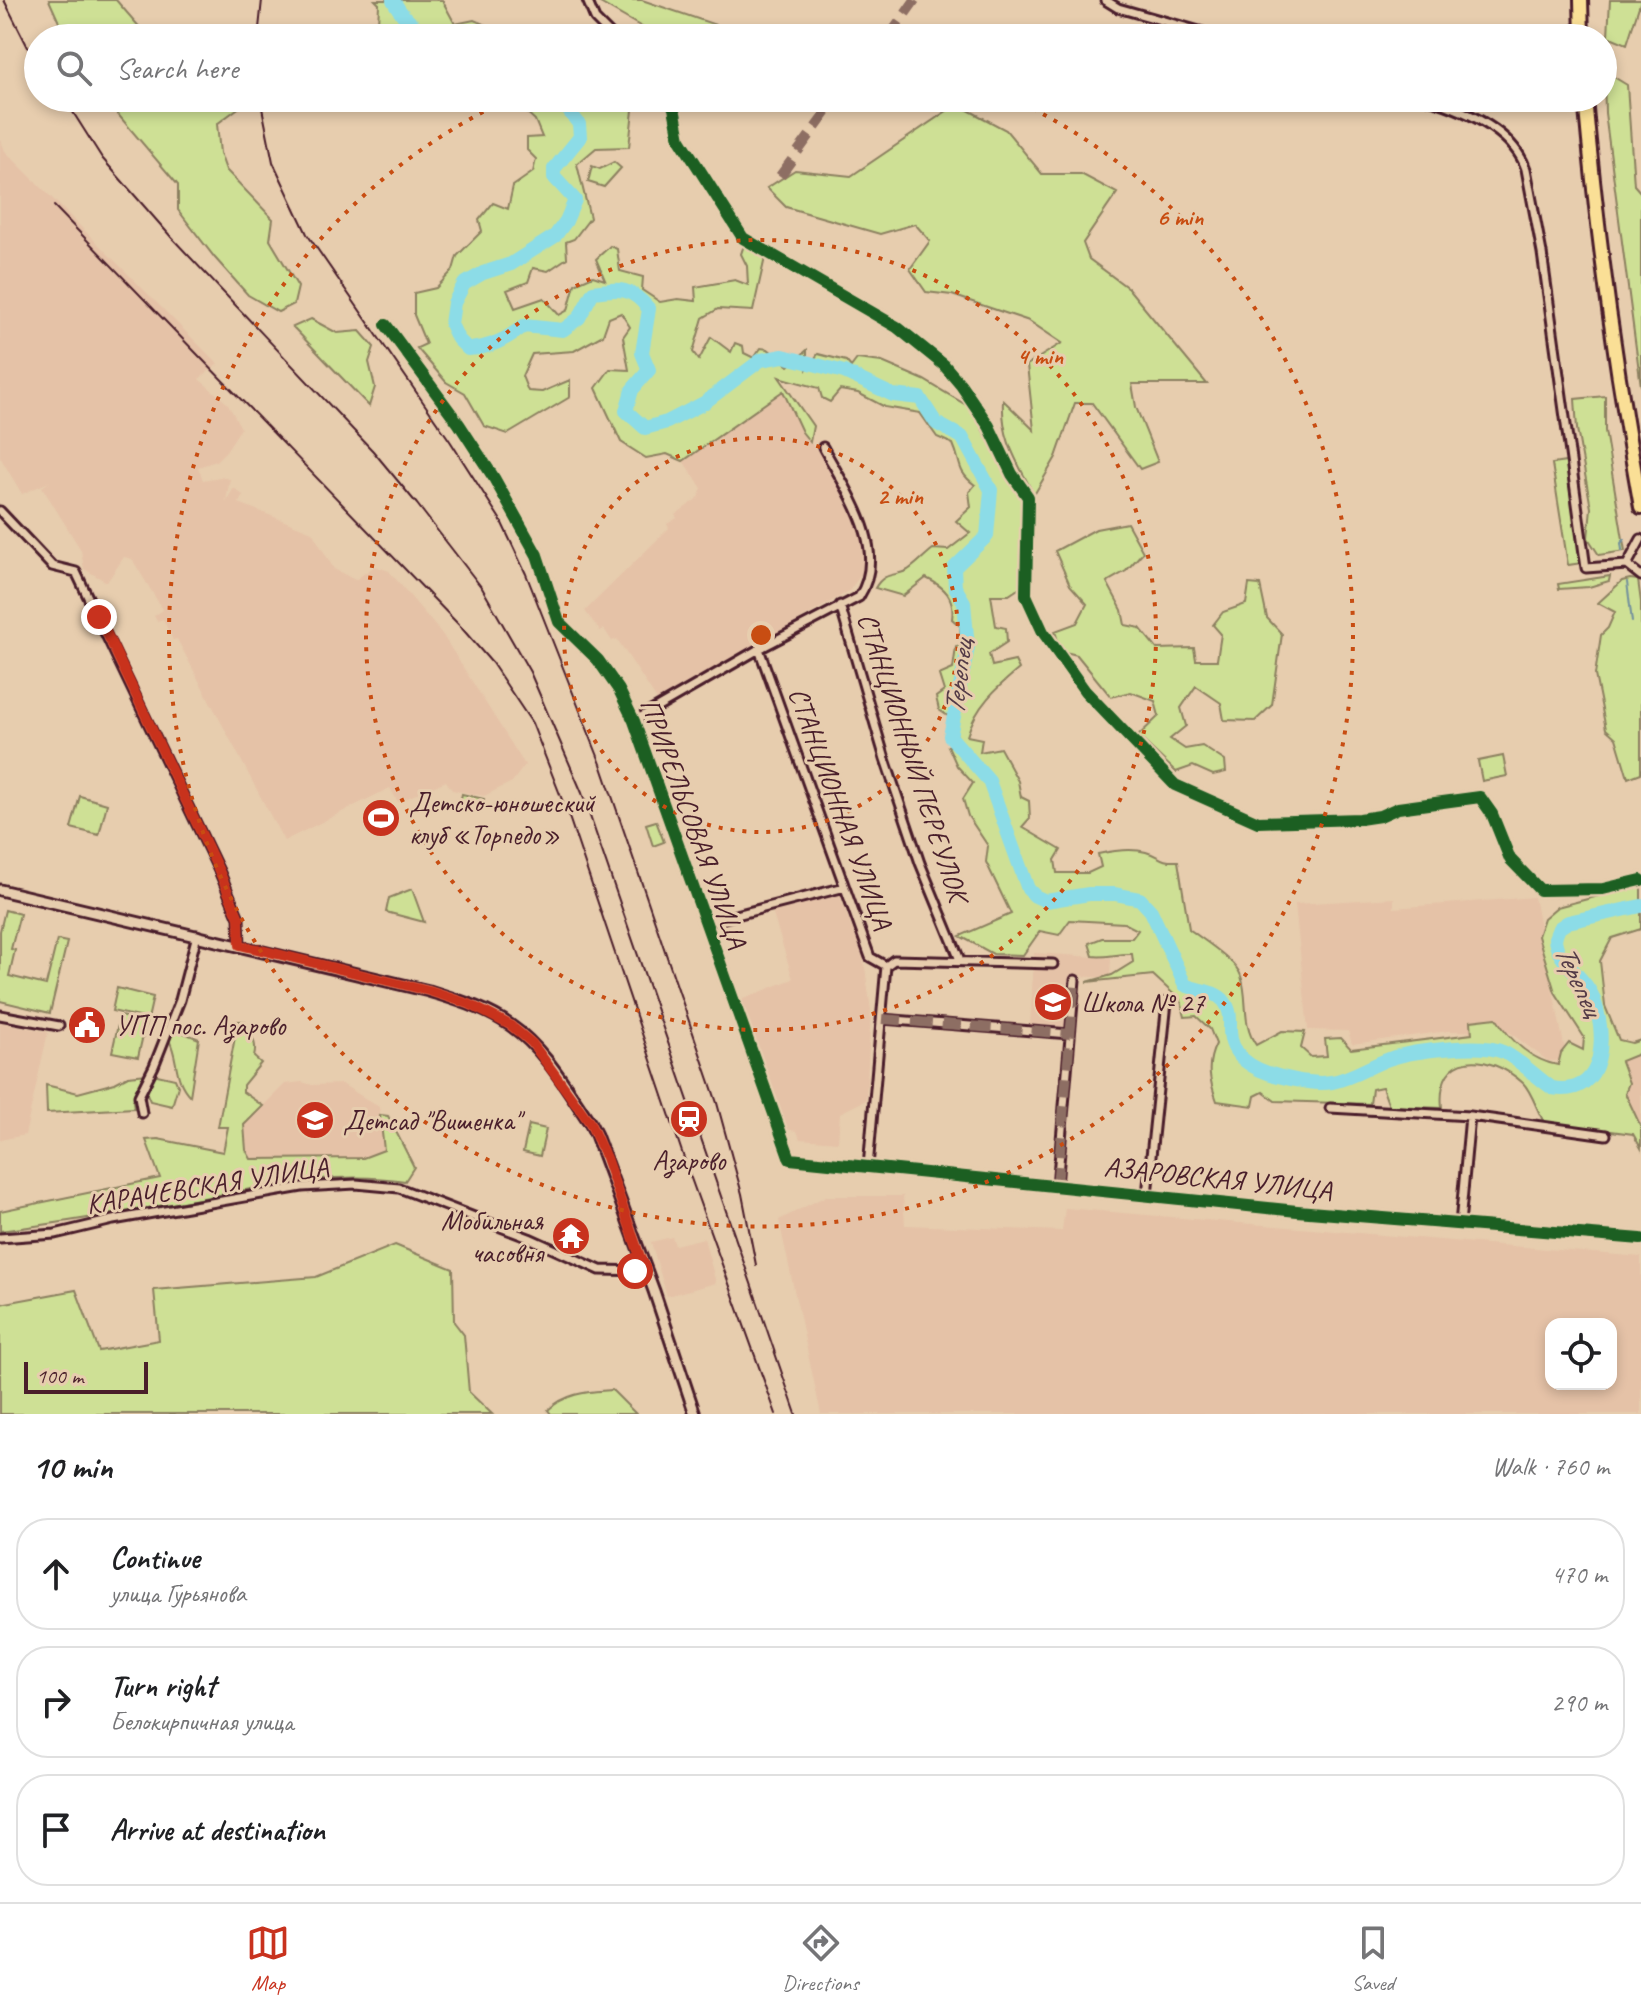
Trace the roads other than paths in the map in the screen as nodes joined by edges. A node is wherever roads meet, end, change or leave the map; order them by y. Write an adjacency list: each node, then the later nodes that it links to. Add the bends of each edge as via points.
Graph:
1 (587, 0): 4 (street)
2 (1105, 0): 5 (street)
3 (1581, 0): 6 (main road)
4 (600, 24)
5 (1175, 24)
6 (1582, 24)
7 (675, 112): 20 (street, via 680,139 743,238 897,327 961,385 1028,497 1026,595 1043,632 1085,691 1175,785 1258,822 1360,819 1480,797 1510,859 1540,890 1603,889)
8 (1462, 112): 15 (street, via 1478,118 1522,157 1542,253 1586,568)
9 (1586, 112): 12 (main road, via 1622,399)
10 (386, 325): 19 (street, ПРИРЕЛЬСОВАЯ УЛИЦА, via 494,478 537,555 559,622 598,660)
11 (823, 447): 17 (street, СТАНЦИОННЫЙ ПЕРЕУЛОК, via 866,528 868,583 859,597)
12 (1641, 507)
13 (0, 511): 25 (street, via 52,566 76,572 220,873 239,918)
14 (1641, 539): 15 (street)
15 (1627, 565): 16 (street)
16 (1641, 576)
17 (840, 605): 18 (street); 26 (street, СТАНЦИОННЫЙ ПЕРЕУЛОК, via 920,863)
18 (759, 649): 19 (street); 21 (street, СТАНЦИОННАЯ УЛИЦА)
19 (634, 721): 23 (street, ПРИРЕЛЬСОВАЯ УЛИЦА)
20 (1641, 880)
21 (845, 887): 23 (street); 28 (street, СТАНЦИОННАЯ УЛИЦА, via 870,957)
22 (0, 890): 24 (street)
23 (705, 923): 39 (street, ПРИРЕЛЬСОВАЯ УЛИЦА)
24 (197, 935): 25 (street); 36 (street, via 180,1000 139,1096)
25 (240, 945): 46 (street, via 429,991 510,1025 532,1043 590,1123)
26 (960, 960): 27 (street); 28 (street, via 894,960)
27 (1053, 964)
28 (886, 966): 32 (street, СТАНЦИОННАЯ УЛИЦА)
29 (1075, 980): 34 (street)
30 (1167, 1002): 42 (street)
31 (0, 1015): 33 (street)
32 (882, 1019): 34 (street); 40 (street, СТАНЦИОННАЯ УЛИЦА)
33 (59, 1026)
34 (1070, 1034): 41 (street)
35 (1330, 1108): 37 (street)
36 (142, 1113)
37 (1470, 1116): 38 (street); 43 (street)
38 (1606, 1135)
39 (790, 1159): 40 (street, АЗАРОВСКАЯ УЛИЦА)
40 (868, 1167): 41 (street, АЗАРОВСКАЯ УЛИЦА)
41 (1057, 1186): 42 (street, АЗАРОВСКАЯ УЛИЦА)
42 (1147, 1195): 43 (street, АЗАРОВСКАЯ УЛИЦА)
43 (1460, 1224): 45 (street, АЗАРОВСКАЯ УЛИЦА)
44 (0, 1238): 46 (street, КАРАЧЕВСКАЯ УЛИЦА, via 55,1234 302,1187 356,1184 399,1188 600,1270)
45 (1641, 1239)
46 (645, 1271): 47 (street)
47 (695, 1414)

